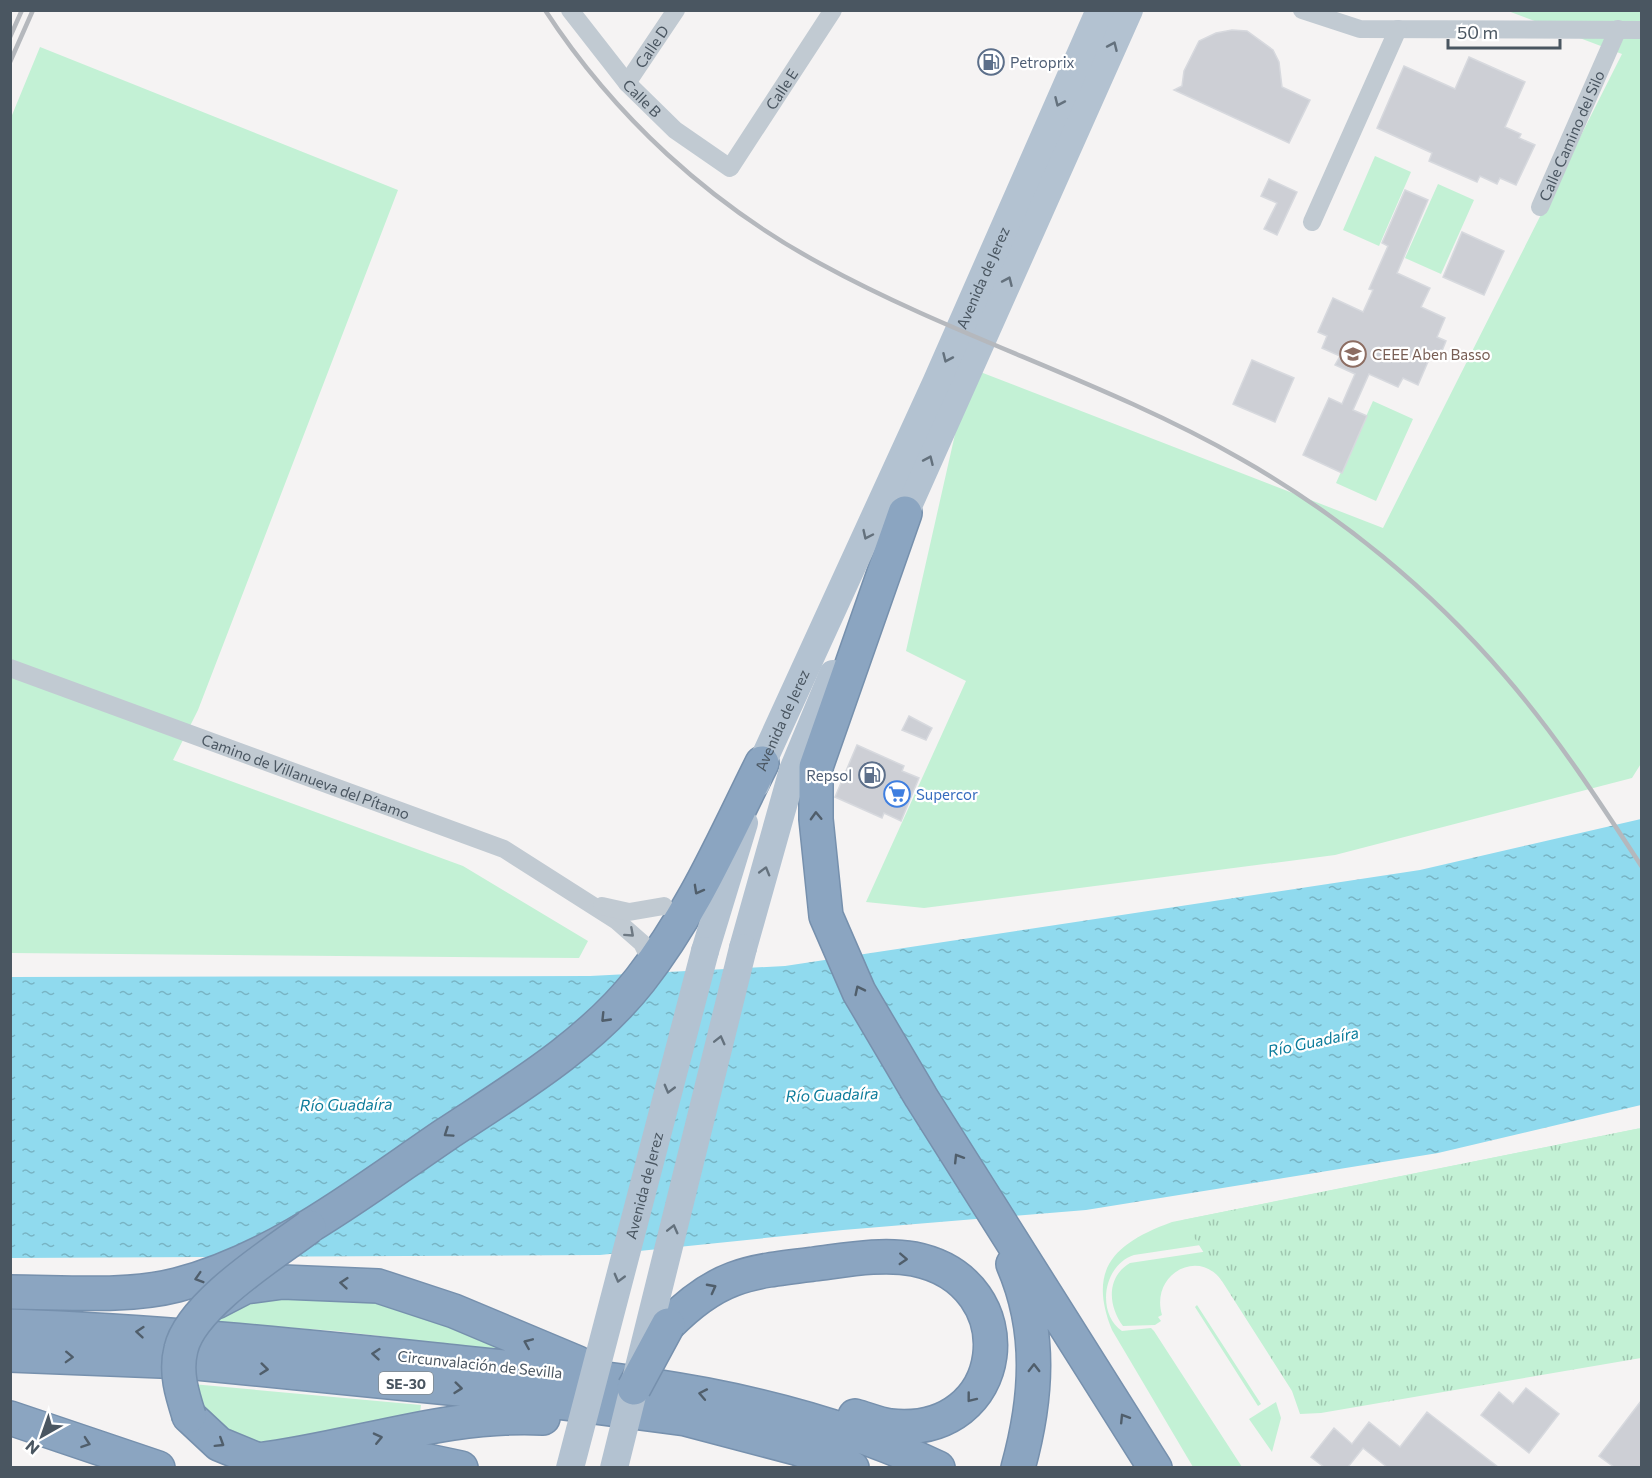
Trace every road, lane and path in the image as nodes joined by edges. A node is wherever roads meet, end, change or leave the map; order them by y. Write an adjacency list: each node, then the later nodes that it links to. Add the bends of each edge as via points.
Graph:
1 (570, 10): 10 (street, Calle B)
2 (676, 10): 10 (street, Calle D)
3 (833, 10): 11 (street, Calle E)
4 (1100, 10): 16 (main road, Avenida de Jerez, one-way to 16, via 936,383)
5 (1129, 10): 14 (main road, Avenida de Jerez, one-way to 5)
6 (1302, 10): 7 (street, via 1360,29)
7 (1398, 29): 8 (street); 13 (street)
8 (1618, 29): 9 (street); 12 (street, Calle Camino del Silo)
9 (1641, 30)
10 (627, 83): 11 (street, Calle B, via 675,130)
11 (730, 168)
12 (1540, 207)
13 (1312, 222)
14 (905, 513): 20 (highway, one-way to 14, via 859,992 826,916 816,819 816,767); 26 (main road, Avenida de Jerez, one-way to 14, bridge, via 793,770)
15 (10, 668): 17 (street, Camino de Villanueva del Pítamo, via 504,849)
16 (762, 763): 19 (highway, one-way to 19, via 700,889); 33 (main road, Avenida de Jerez, one-way to 33, bridge, via 705,951)
17 (591, 903): 18 (street, via 629,912); 19 (street, one-way to 19, via 642,943 648,955)
18 (664, 906)
19 (644, 974): 21 (highway, one-way to 21, via 600,1023 514,1089)
20 (989, 1207): 37 (highway, one-way to 20, via 1029,1426 1034,1342 1024,1290); 38 (highway, one-way to 20)
21 (309, 1227): 22 (highway, one-way to 22, via 214,1274 174,1285 133,1290); 23 (highway, bridge)
22 (10, 1292)
23 (212, 1304): 26 (highway, one-way to 23, via 454,1311 378,1286 283,1282 245,1287); 30 (highway, one-way to 30, bridge, via 194,1324 181,1348 178,1380 189,1416 219,1444)
24 (10, 1326): 26 (highway, Circunvalación de Sevilla / SE-30, one-way to 24, via 116,1329)
25 (10, 1355): 29 (highway, Circunvalación de Sevilla / SE-30, one-way to 29, via 186,1362 459,1389 687,1419)
26 (628, 1384): 27 (highway, Circunvalación de Sevilla / SE-30, one-way to 26); 27 (highway, one-way to 27, bridge, via 668,1325 691,1301 723,1283 760,1271 874,1257 914,1259 954,1275 979,1302 992,1332 992,1357 984,1380 963,1407 937,1421 889,1426 805,1402); 34 (main road, Avenida de Jerez, bridge)
27 (761, 1405): 36 (highway, Circunvalación de Sevilla / SE-30, via 851,1432)
28 (10, 1418): 31 (highway, one-way to 31)
29 (796, 1448): 30 (highway, one-way to 29, via 434,1425 512,1416 584,1419); 35 (highway, Circunvalación de Sevilla / SE-30)
30 (258, 1460): 32 (highway, via 310,1467 428,1461)
31 (158, 1467)
32 (461, 1467)
33 (570, 1467)
34 (614, 1467)
35 (852, 1467)
36 (938, 1467)
37 (1018, 1467)
38 (1155, 1467)

